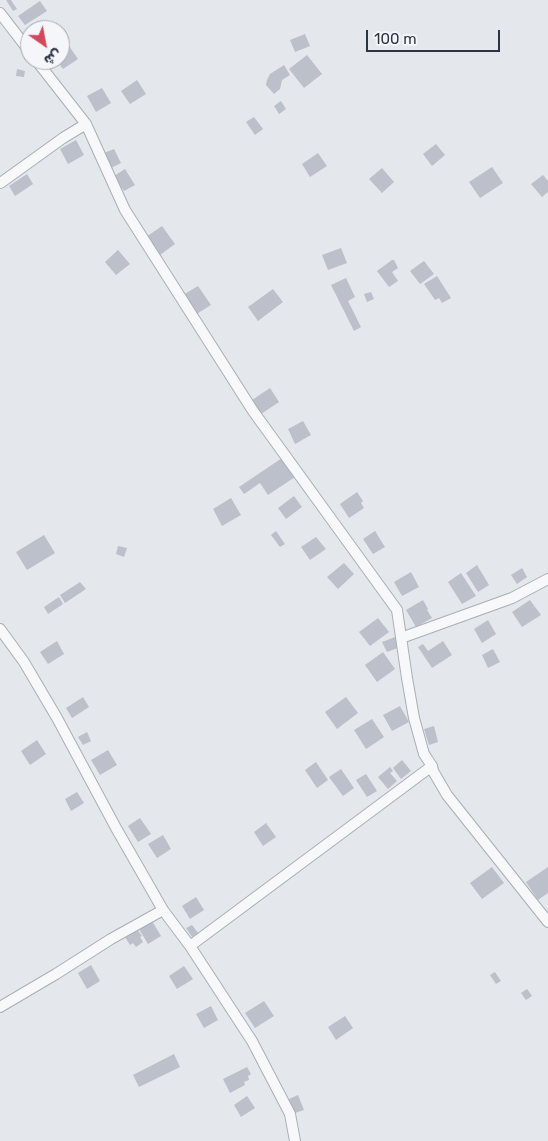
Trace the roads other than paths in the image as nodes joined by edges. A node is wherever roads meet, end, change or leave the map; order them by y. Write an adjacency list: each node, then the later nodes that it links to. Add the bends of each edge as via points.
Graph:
1 (0, 13): 2 (street)
2 (20, 39)
3 (44, 70): 4 (street)
4 (86, 124): 5 (street); 8 (street, via 125,210 252,412 397,610)
5 (0, 182)
6 (548, 579): 8 (street, via 512,598)
7 (0, 629): 10 (street, via 57,718)
8 (401, 638): 9 (street, via 414,718 424,754)
9 (432, 766): 11 (street, via 463,817); 12 (street)
10 (163, 910): 12 (street); 13 (street)
11 (548, 922)
12 (190, 946): 14 (street, via 252,1041 290,1114)
13 (0, 1007)
14 (295, 1141)

